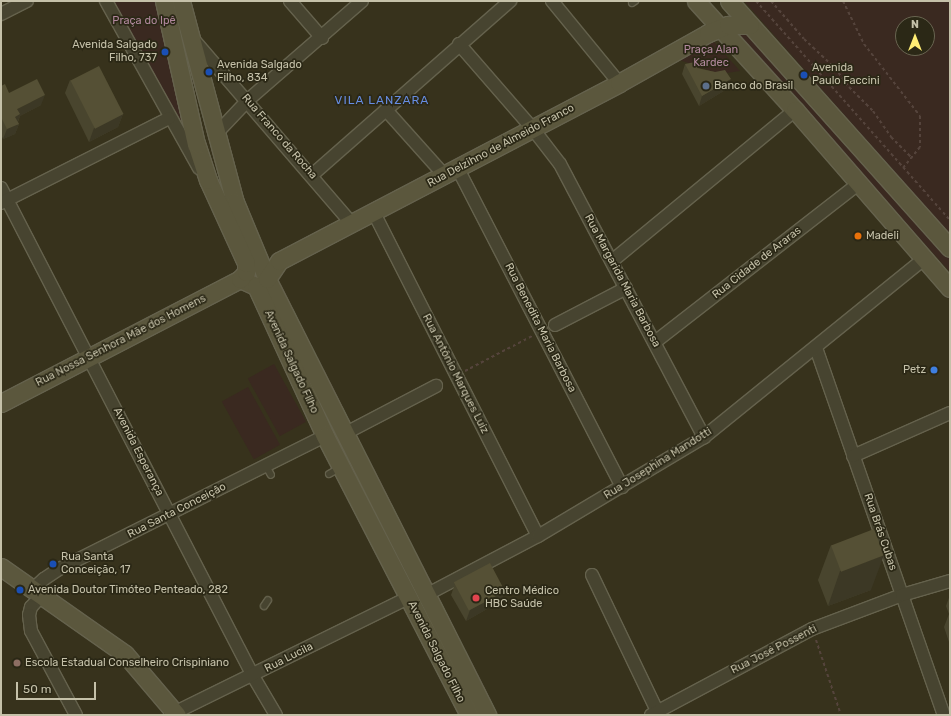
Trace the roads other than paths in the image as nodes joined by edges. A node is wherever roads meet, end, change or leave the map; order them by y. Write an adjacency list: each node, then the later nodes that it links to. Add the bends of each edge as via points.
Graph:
1 (27, 1): 11 (street)
2 (106, 1): 21 (street)
3 (164, 1): 29 (main road, via 196,144)
4 (181, 1): 14 (main road, Avenida Salgado Filho)
5 (290, 1): 15 (street)
6 (362, 1): 15 (street)
7 (510, 1): 16 (street)
8 (552, 1): 17 (street)
9 (696, 1): 13 (main road)
10 (729, 1): 12 (main road)
11 (1, 14)
12 (750, 25): 13 (main road); 32 (main road)
13 (720, 27): 17 (main road, Rua Delzihno de Almeido Franco); 20 (main road)
14 (189, 35): 18 (street, Rua Franco da Rocha); 23 (main road, Avenida Salgado Filho)
15 (322, 38): 18 (street)
16 (459, 44): 19 (street); 22 (street, Rua Margarida Maria Barbosa)
17 (619, 83): 22 (main road, Rua Delzihno de Almeido Franco)
18 (248, 100): 23 (street); 25 (street, Rua Franco da Rocha)
19 (386, 110): 24 (street, Rua Benedita Maria Barbosa); 25 (street)
20 (795, 110): 26 (main road); 36 (street)
21 (169, 118): 28 (street); 29 (street)
22 (533, 129): 24 (main road, Rua Delzihno de Almeido Franco); 36 (street, Rua Margarida Maria Barbosa, via 560,164)
23 (215, 134): 33 (main road, Avenida Salgado Filho, via 235,202)
24 (451, 172): 30 (main road, Rua Delzihno de Almeido Franco); 52 (street, Rua Benedita Maria Barbosa, via 541,332)
25 (312, 175): 31 (street, Rua Franco da Rocha)
26 (859, 184): 34 (main road); 42 (street, Rua Cidade de Araras)
27 (1, 188): 28 (street, Avenida Esperança)
28 (4, 201): 44 (street, Avenida Esperança)
29 (220, 204): 37 (main road, via 246,263 246,272)
30 (373, 211): 31 (main road, Rua Delzihno de Almeido Franco); 54 (street, Rua Antônio Marques Luiz)
31 (351, 223): 35 (main road, Rua Delzihno de Almeido Franco)
32 (950, 248)
33 (257, 254): 35 (main road); 38 (main road, Avenida Salgado Filho)
34 (925, 258): 40 (main road); 43 (street, Rua Josephina Mandotti)
35 (279, 261): 38 (main road, Rua Delzihno de Almeido Franco)
36 (612, 261): 39 (street, Rua Margarida Maria Barbosa)
37 (240, 279): 44 (main road, Rua Nossa Senhora Mãe dos Homens); 49 (main road, Avenida Salgado Filho, via 256,286)
38 (267, 279): 48 (main road, Avenida Salgado Filho)
39 (626, 288): 41 (street); 42 (street, Rua Margarida Maria Barbosa)
40 (950, 288)
41 (555, 325)
42 (655, 342): 50 (street, Rua Margarida Maria Barbosa)
43 (816, 348): 50 (street, Rua Josephina Mandotti); 51 (street, Rua Brás Cubas)
44 (89, 358): 46 (main road, Rua Nossa Senhora Mãe dos Homens); 53 (street, Avenida Esperança)
45 (436, 386): 48 (street)
46 (1, 403)
47 (950, 414): 51 (street)
48 (344, 434): 59 (main road, Avenida Salgado Filho)
49 (325, 436): 53 (street, Rua Santa Conceição, via 269,470); 61 (main road, Avenida Salgado Filho, via 335,470)
50 (704, 438): 52 (street, Rua Josephina Mandotti)
51 (853, 456): 60 (street, Rua Brás Cubas)
52 (622, 487): 54 (street, Rua Josephina Mandotti)
53 (170, 514): 58 (street, Rua Santa Conceição, via 60,569 44,579); 62 (street, Avenida Esperança)
54 (538, 536): 59 (street, Rua Josephina Mandotti)
55 (1, 567): 58 (main road)
56 (592, 575): 64 (street)
57 (950, 581): 60 (street, Rua José Possenti)
58 (37, 593): 63 (main road, via 125,654); 65 (street, Rua Santa Conceição, via 29,615 31,631)
59 (426, 595): 68 (main road, Avenida Salgado Filho)
60 (902, 595): 64 (street, Rua José Possenti, via 812,629); 69 (street, Rua Brás Cubas)
61 (408, 598): 62 (street, Rua Lucila); 67 (main road, Avenida Salgado Filho)
62 (253, 676): 63 (street, Rua Lucila); 66 (street, Avenida Esperança)
63 (174, 714)
64 (656, 714)
65 (76, 715)
66 (276, 715)
67 (469, 715)
68 (487, 715)
69 (944, 715)

